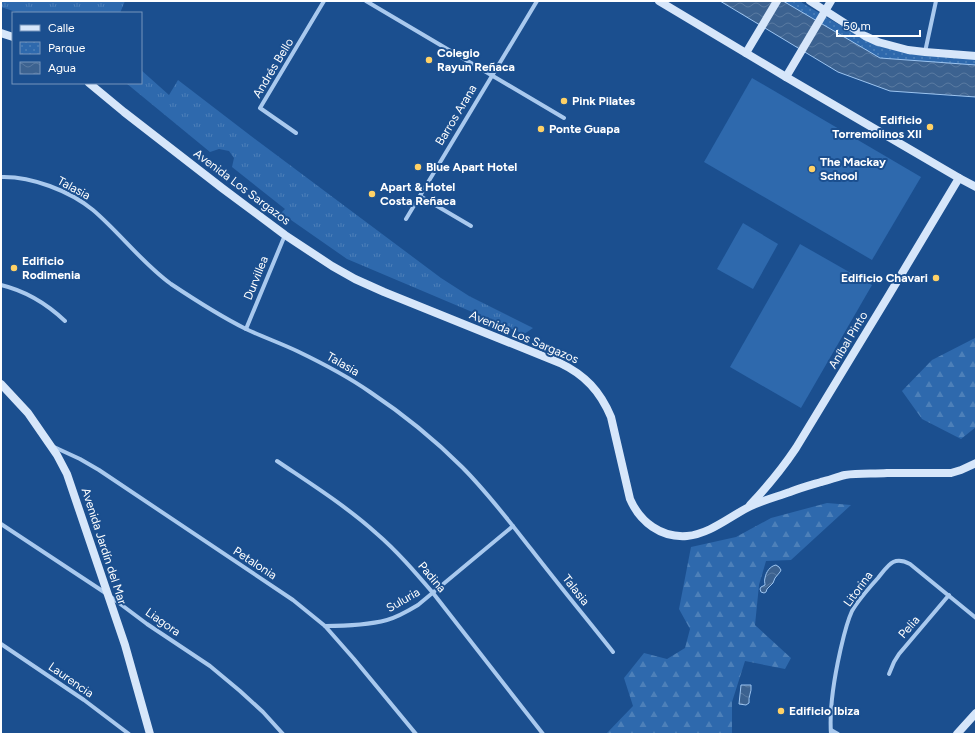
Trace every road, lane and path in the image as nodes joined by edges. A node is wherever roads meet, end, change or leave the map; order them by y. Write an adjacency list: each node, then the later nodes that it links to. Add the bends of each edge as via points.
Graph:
1 (324, 1): 19 (street, Andrés Bello, via 260,108)
2 (366, 1): 15 (street)
3 (537, 1): 15 (street, Barros Arana)
4 (659, 1): 13 (street)
5 (777, 1): 13 (street)
6 (810, 1): 9 (street)
7 (831, 1): 9 (street)
8 (936, 1): 12 (street)
9 (826, 11): 12 (street, via 878,42); 16 (street)
10 (1, 33): 11 (street)
11 (12, 37)
12 (925, 52): 14 (street)
13 (746, 53): 16 (street)
14 (976, 56)
15 (491, 75): 18 (street); 23 (street, Barros Arana)
16 (786, 77): 21 (street)
17 (90, 84): 26 (street, Avenida Los Sargazos)
18 (564, 118)
19 (296, 133)
20 (1, 177): 29 (street, Talasia, via 37,182 79,200 168,282)
21 (959, 178): 22 (street); 34 (street, Aníbal Pinto, via 796,448)
22 (976, 187)
23 (420, 196): 24 (street, Barros Arana); 25 (street)
24 (406, 219)
25 (471, 226)
26 (285, 235): 29 (street, Durvillea); 34 (street, Avenida Los Sargazos, via 355,279 560,362 579,373 594,388 607,407 630,499 638,515 652,527 668,534 695,535)
27 (1, 285): 28 (street, via 32,296)
28 (65, 322)
29 (246, 329): 36 (street, Talasia, via 322,363 391,406 463,467)
30 (3, 388): 31 (street, Avenida Jardín del Mar, via 28,413)
31 (51, 446): 38 (street, Avenida Jardín del Mar, via 67,474); 41 (street, Petalonia, via 99,470 293,600)
32 (277, 461): 37 (street, Padina, via 346,509 375,533 396,551)
33 (976, 463): 34 (street, Avenida Los Sargazos, via 951,473 844,475)
34 (748, 508)
35 (1, 524): 38 (street, Liagora)
36 (513, 526): 37 (street, Suluria); 43 (street, Talasia)
37 (433, 593): 41 (street, Suluria, via 401,615 387,620); 51 (street, Padina)
38 (107, 594): 48 (street, Avenida Jardín del Mar, via 125,645); 49 (street, Liagora, via 210,666 263,712)
39 (949, 595): 40 (street, Litorina); 44 (street, Pelia, via 899,654); 46 (street, Litorina, via 910,564 900,560 891,563 860,600 848,622 835,675)
40 (976, 618)
41 (325, 626): 50 (street, Petalonia)
42 (1, 644): 47 (street, Laurencia)
43 (613, 652)
44 (889, 674)
45 (976, 713): 53 (street)
46 (831, 732): 52 (street)
47 (129, 734)
48 (150, 734)
49 (283, 734)
50 (416, 734)
51 (543, 734)
52 (838, 734)
53 (957, 734)

